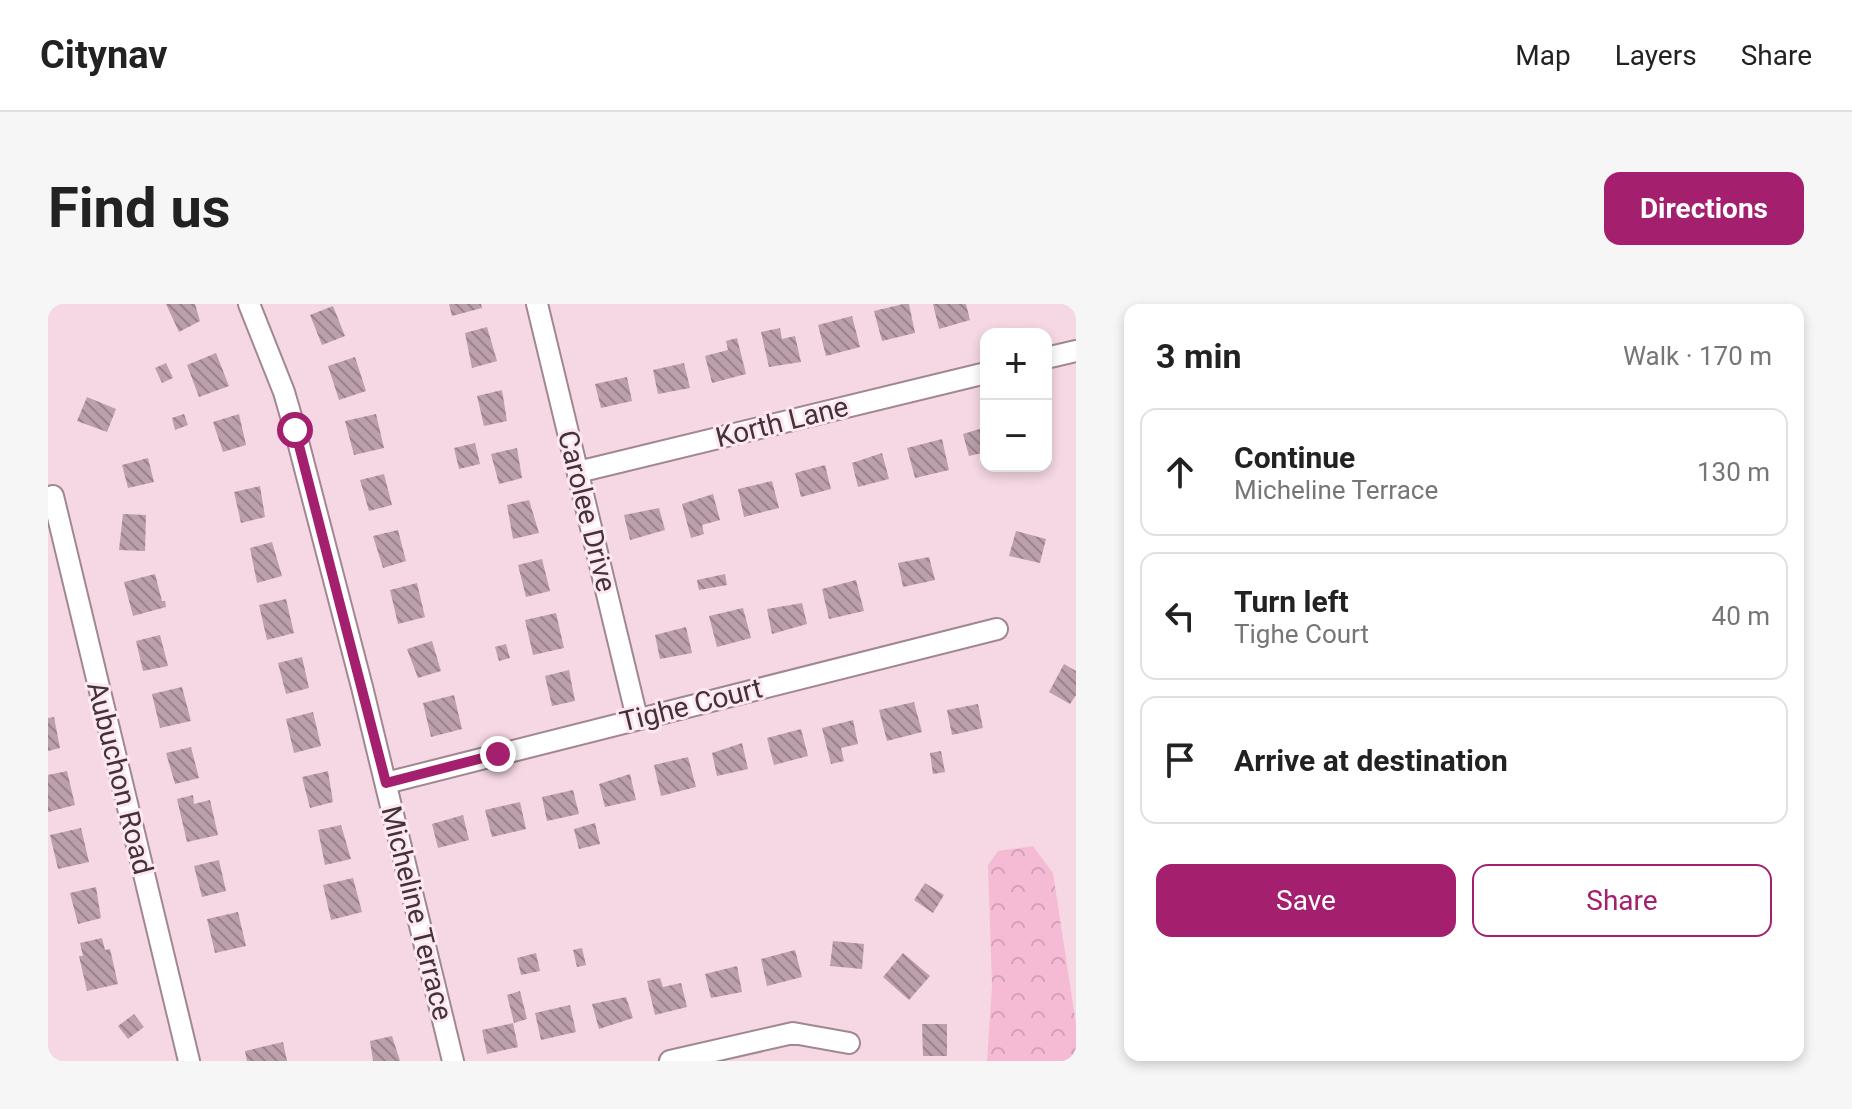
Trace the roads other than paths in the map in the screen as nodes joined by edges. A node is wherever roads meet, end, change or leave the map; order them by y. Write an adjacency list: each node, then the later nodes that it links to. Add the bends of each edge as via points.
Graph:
1 (249, 304): 10 (street, Micheline Terrace, via 295,430)
2 (537, 304): 6 (street, Carolee Drive)
3 (1076, 351): 4 (street)
4 (1052, 357)
5 (980, 374): 6 (street, Korth Lane)
6 (578, 472): 9 (street, Carolee Drive)
7 (53, 496): 12 (street, Aubuchon Road)
8 (997, 629): 9 (street, Tighe Court)
9 (637, 718): 10 (street, Tighe Court)
10 (386, 783): 13 (street, Micheline Terrace)
11 (849, 1043): 14 (street, via 793,1033)
12 (189, 1061)
13 (453, 1061)
14 (670, 1061)

